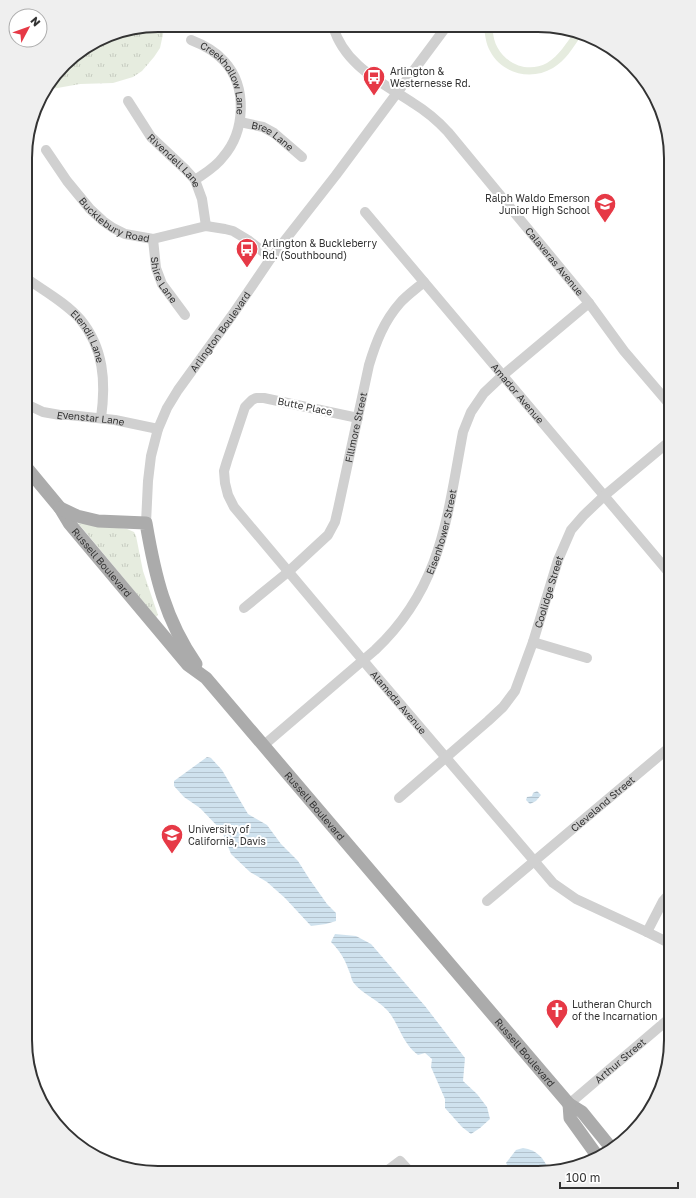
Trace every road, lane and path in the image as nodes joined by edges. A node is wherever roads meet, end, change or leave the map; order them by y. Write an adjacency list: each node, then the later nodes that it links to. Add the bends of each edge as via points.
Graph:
1 (335, 32): 4 (street, Calaveras Avenue, via 338,42 349,57)
2 (442, 32): 4 (street, Arlington Boulevard)
3 (191, 40): 6 (street, Creekhollow Lane, via 209,48 225,62 234,76 240,98)
4 (397, 92): 13 (street, Arlington Boulevard, via 336,176); 16 (street, Calaveras Avenue, via 430,115 448,132)
5 (128, 101): 9 (street, Rivendell Lane, via 151,137)
6 (240, 122): 8 (street, Bree Lane, via 263,127 274,133); 9 (street, Creekhollow Lane, via 227,153)
7 (46, 150): 12 (street, Bucklebury Road, via 67,181 103,221 125,234)
8 (302, 157)
9 (195, 180): 11 (street, Rivendell Lane, via 202,199)
10 (365, 212): 15 (street, Amador Avenue)
11 (206, 226): 12 (street, Bucklebury Road); 13 (street, Bucklebury Road, via 237,233)
12 (153, 239): 17 (street, Shire Lane, via 156,268 162,284)
13 (271, 258): 24 (street, Arlington Boulevard, via 178,390)
14 (32, 282): 22 (street, Elendil Lane, via 73,313 90,335 103,368)
15 (424, 282): 18 (street, Amador Avenue); 23 (street, Fillmore Street, via 401,302 380,333 369,365)
16 (589, 303): 18 (street, Eisenhower Street); 19 (street, Calaveras Avenue, via 624,351)
17 (185, 315)
18 (502, 376): 27 (street, Amador Avenue); 35 (street, Eisenhower Street, via 480,398 467,419 443,536 429,577 400,625)
19 (664, 398)
20 (252, 400): 23 (street, Butte Place, via 264,398); 31 (street, Alameda Avenue, via 243,410 224,471 225,483 234,507)
21 (32, 407): 22 (street, Evenstar Lane, via 60,415)
22 (101, 418): 24 (street, Evenstar Lane)
23 (358, 418): 31 (street, Fillmore Street, via 335,522 328,535)
24 (158, 429): 29 (street, Arlington Boulevard, via 148,475)
25 (664, 446): 27 (street, Coolidge Street)
26 (32, 474): 28 (main road, Russell Boulevard)
27 (604, 496): 30 (street, Amador Avenue); 33 (street, Coolidge Street, via 571,530 558,560)
28 (60, 508): 29 (main road, Russell Boulevard, via 77,516 98,521); 36 (main road, Russell Boulevard, via 69,523 188,665)
29 (146, 523): 36 (main road, Arlington Boulevard, via 152,562 162,597 188,652)
30 (664, 567)
31 (288, 572): 32 (street, Fillmore Street); 35 (street, Alameda Avenue)
32 (244, 608)
33 (533, 642): 34 (street); 39 (street, Coolidge Street, via 515,691 503,707)
34 (587, 658)
35 (364, 660): 37 (street, Eisenhower Street); 39 (street, Alameda Avenue)
36 (206, 678): 37 (main road, Russell Boulevard)
37 (264, 745): 47 (main road, Russell Boulevard)
38 (664, 752): 41 (street, Cleveland Street)
39 (446, 757): 40 (street, Coolidge Street); 41 (street, Alameda Avenue)
40 (399, 798)
41 (534, 861): 43 (street, Cleveland Street); 44 (street, Alameda Avenue, via 554,883 576,899)
42 (664, 900): 44 (street)
43 (486, 901)
44 (647, 932): 45 (street, Alameda Avenue)
45 (664, 940)
46 (664, 1023): 47 (street, Arthur Street)
47 (569, 1104): 48 (main road, Russell Boulevard, via 582,1112); 49 (main road, Russell Boulevard, via 570,1118)
48 (608, 1145)
49 (595, 1153)
50 (393, 1166): 51 (street, via 400,1161)
51 (405, 1166)

